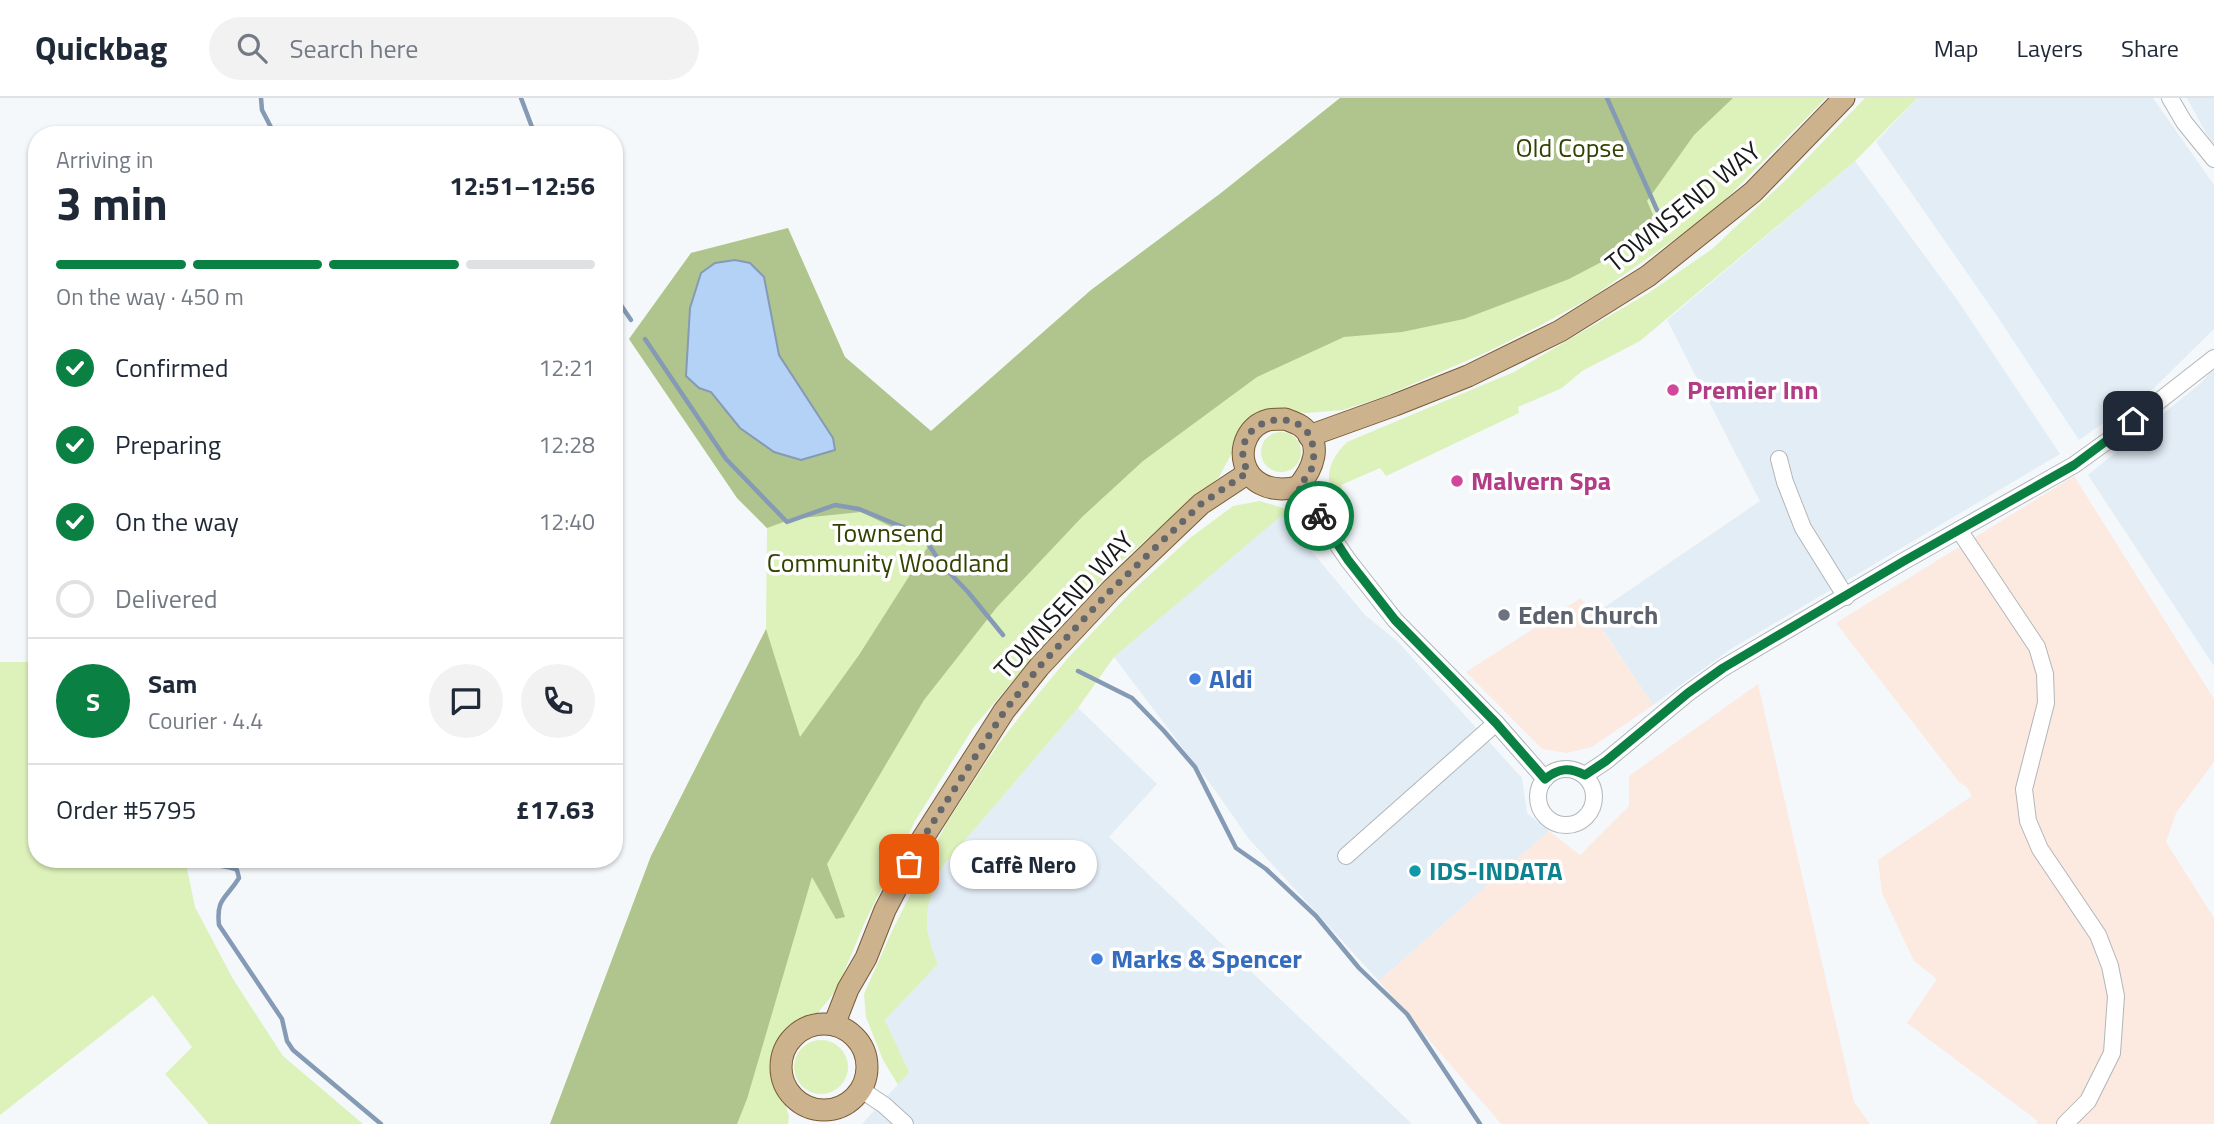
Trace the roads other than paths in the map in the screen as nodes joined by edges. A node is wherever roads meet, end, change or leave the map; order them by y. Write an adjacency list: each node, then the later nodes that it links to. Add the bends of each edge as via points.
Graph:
1 (1844, 98): 5 (main road, TOWNSEND WAY, via 1754,192 1648,276 1560,331 1468,376)
2 (2170, 98): 3 (street)
3 (2214, 159)
4 (2214, 360): 9 (street, via 2074,465)
5 (1309, 436): 7 (main road, via 1302,426 1285,419 1268,420 1254,428 1243,456); 8 (main road, via 1314,462)
6 (1779, 459): 10 (street, via 1803,528)
7 (1248, 472): 8 (main road, via 1260,485 1273,490); 15 (main road, TOWNSEND WAY, via 1201,504 1111,590 1004,712 921,841)
8 (1298, 487): 11 (street, via 1395,620)
9 (1959, 530): 10 (street); 19 (street, via 2037,647 2045,674 2046,703 2024,789 2028,821 2040,849 2098,936 2116,996 2112,1053 2088,1101)
10 (1846, 597): 12 (street, via 1723,668)
11 (1496, 723): 13 (street); 14 (street)
12 (1585, 775): 13 (street, via 1572,769 1557,770); 13 (street, via 1595,798 1591,810 1584,819 1562,825 1542,811 1539,789)
13 (1545, 779)
14 (1346, 856)
15 (834, 1025): 16 (main road, via 854,1036 863,1048 867,1068); 17 (main road, via 804,1028 783,1051 786,1088)
16 (860, 1089): 17 (main road, via 840,1107); 18 (street)
17 (813, 1117)
18 (905, 1124)
19 (2065, 1124)

